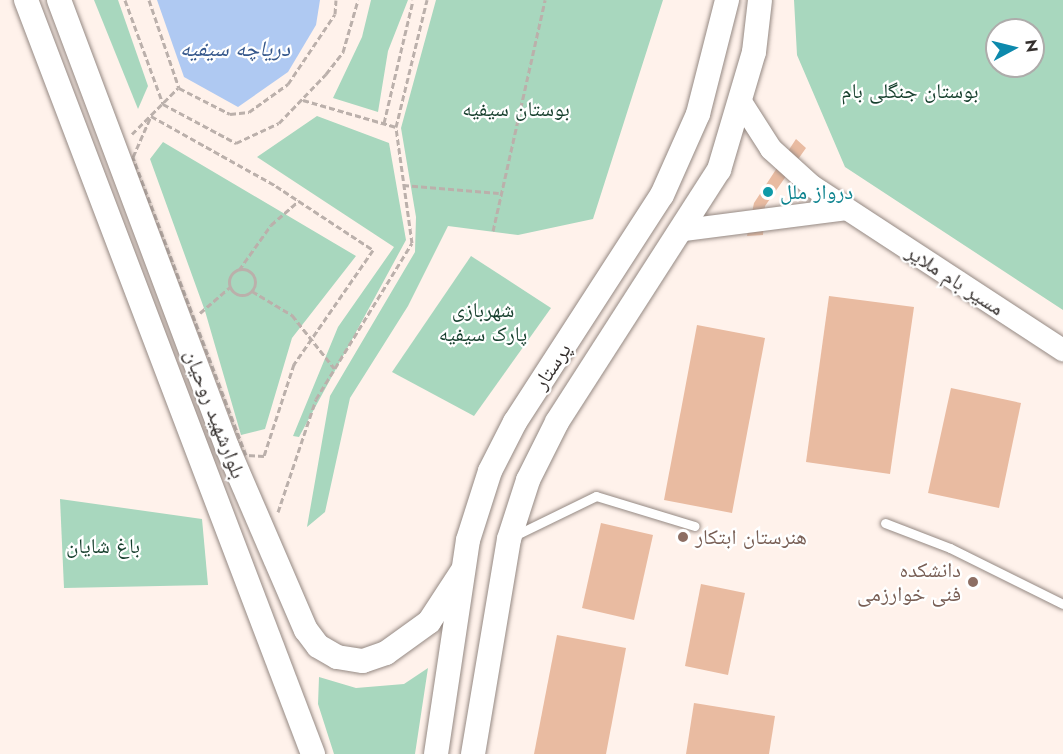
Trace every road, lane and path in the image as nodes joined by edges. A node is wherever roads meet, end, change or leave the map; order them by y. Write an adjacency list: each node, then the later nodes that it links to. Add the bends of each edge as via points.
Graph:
1 (26, 0): 39 (main road, بلوارشهید روحیان)
2 (59, 0): 19 (main road, بلوارشهید روحیان)
3 (125, 0): 15 (path)
4 (149, 0): 12 (path)
5 (336, 0): 12 (path, via 335,14 305,64 249,112 230,114)
6 (358, 0): 13 (path, via 342,52)
7 (413, 0): 17 (path)
8 (428, 0): 18 (path)
9 (545, 0): 21 (path)
10 (727, 0): 37 (main road, پرستار, via 712,68 680,157 620,265 515,422 490,471)
11 (760, 0): 14 (main road, پرستار)
12 (179, 88): 15 (path)
13 (303, 100): 15 (path, via 279,123 236,143); 17 (path)
14 (741, 102): 23 (street, مسیر بام ملایر, via 771,149); 24 (main road, پرستار, via 719,170)
15 (163, 104): 16 (path)
16 (151, 116): 19 (path); 22 (path); 29 (path, via 133,157)
17 (384, 123): 18 (path)
18 (396, 127): 20 (path)
19 (116, 150): 36 (main road, بلوارشهید روحیان)
20 (403, 185): 21 (path); 36 (path, via 412,243 316,399)
21 (500, 193): 25 (path)
22 (299, 201): 26 (path, via 271,225); 30 (path, via 373,250)
23 (846, 209): 24 (street); 31 (street, مسیر بام ملایر)
24 (685, 230): 35 (main road, پرستار, via 539,451)
25 (493, 231)
26 (239, 270): 27 (path, via 229,279); 28 (path, via 253,275)
27 (230, 287): 28 (path, via 240,295); 29 (path, via 209,301)
28 (252, 291): 30 (path, via 270,298)
29 (195, 320): 30 (path, via 246,455 264,456 294,364)
30 (313, 336): 32 (path)
31 (1063, 350)
32 (334, 368)
33 (885, 523): 38 (lane, via 950,548)
34 (695, 526): 35 (lane, via 596,496)
35 (509, 539): 41 (main road, پرستار)
36 (266, 544): 37 (main road, بلوارشهید روحیان, via 318,646 337,657 363,661 386,653 429,622)
37 (463, 570): 40 (main road, پرستار)
38 (1063, 604)
39 (313, 754)
40 (436, 754)
41 (473, 754)

